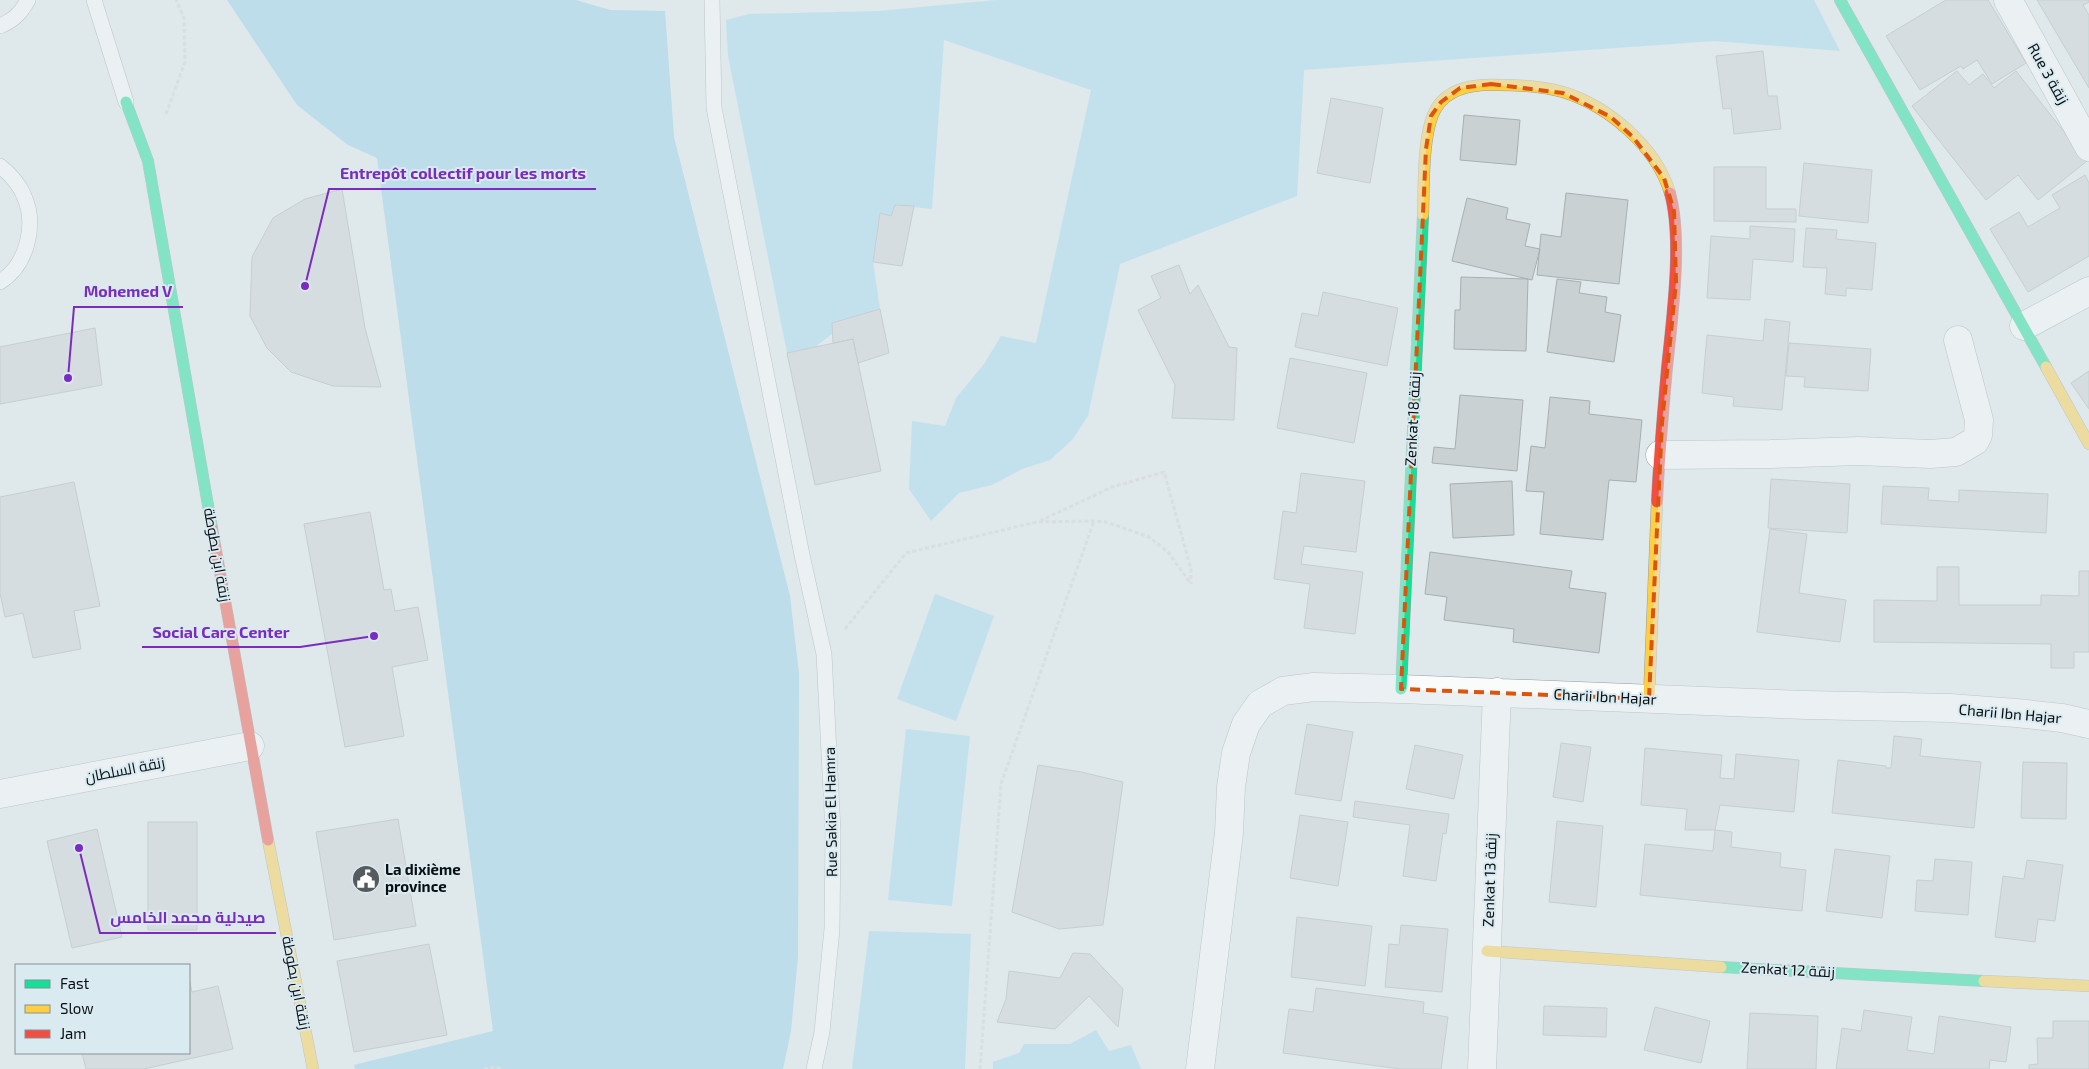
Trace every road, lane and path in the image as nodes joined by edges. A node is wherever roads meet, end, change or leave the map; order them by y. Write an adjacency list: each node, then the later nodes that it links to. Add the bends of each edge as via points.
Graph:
1 (28, 0): 7 (lane, via 12,20)
2 (94, 0): 8 (lane)
3 (176, 0): 9 (path, via 184,18 185,62)
4 (712, 0): 20 (lane, Rue Sakia El Hamra, via 714,108)
5 (1840, 0): 14 (street)
6 (2008, 0): 10 (street, Rue 3 زنقة)
7 (0, 26)
8 (126, 102): 25 (street, زنقة ابن بطوطة, via 148,161)
9 (165, 116)
10 (2089, 147)
11 (0, 166): 12 (lane, via 13,177 25,196 30,217 28,240 20,260)
12 (0, 282)
13 (2089, 291): 14 (street)
14 (2024, 326): 16 (street)
15 (1958, 340): 17 (street, via 1979,420 1975,441 1956,452)
16 (2089, 444)
17 (1660, 454): 21 (street, Zenkat 18 زنقة, via 1676,282 1674,211 1664,178 1645,151 1611,117 1592,105 1563,93 1532,87 1490,84 1460,88 1441,102 1431,116 1426,150); 23 (street, Zenkat 18 زنقة)
18 (1094, 520): 19 (path); 19 (path, via 1149,537 1168,552 1190,584 1191,569 1164,472 1112,487); 33 (path, via 1001,784)
19 (1037, 522): 20 (path, via 906,552)
20 (824, 654): 32 (lane, Rue Sakia El Hamra, via 833,832 832,929 822,1032)
21 (1401, 689): 22 (street, Charii Ibn Hajar); 34 (street, Charii Ibn Hajar, via 1314,687 1283,691 1260,704 1246,724 1236,753 1231,787 1229,833)
22 (1497, 692): 23 (street, Charii Ibn Hajar); 27 (street, Zenkat 13 زنقة)
23 (1649, 700): 24 (street, Charii Ibn Hajar, via 1950,708 2016,713)
24 (2089, 724)
25 (250, 746): 26 (street, زنقة السلطان); 29 (street, زنقة ابن بطوطة)
26 (0, 794)
27 (1487, 951): 28 (street, Zenkat 12 زنقة, via 1646,963); 35 (street, Zenkat 13 زنقة)
28 (2089, 986)
29 (313, 1069)
30 (484, 1069): 31 (path)
31 (502, 1069)
32 (814, 1069)
33 (980, 1069)
34 (1200, 1069)
35 (1482, 1069)

